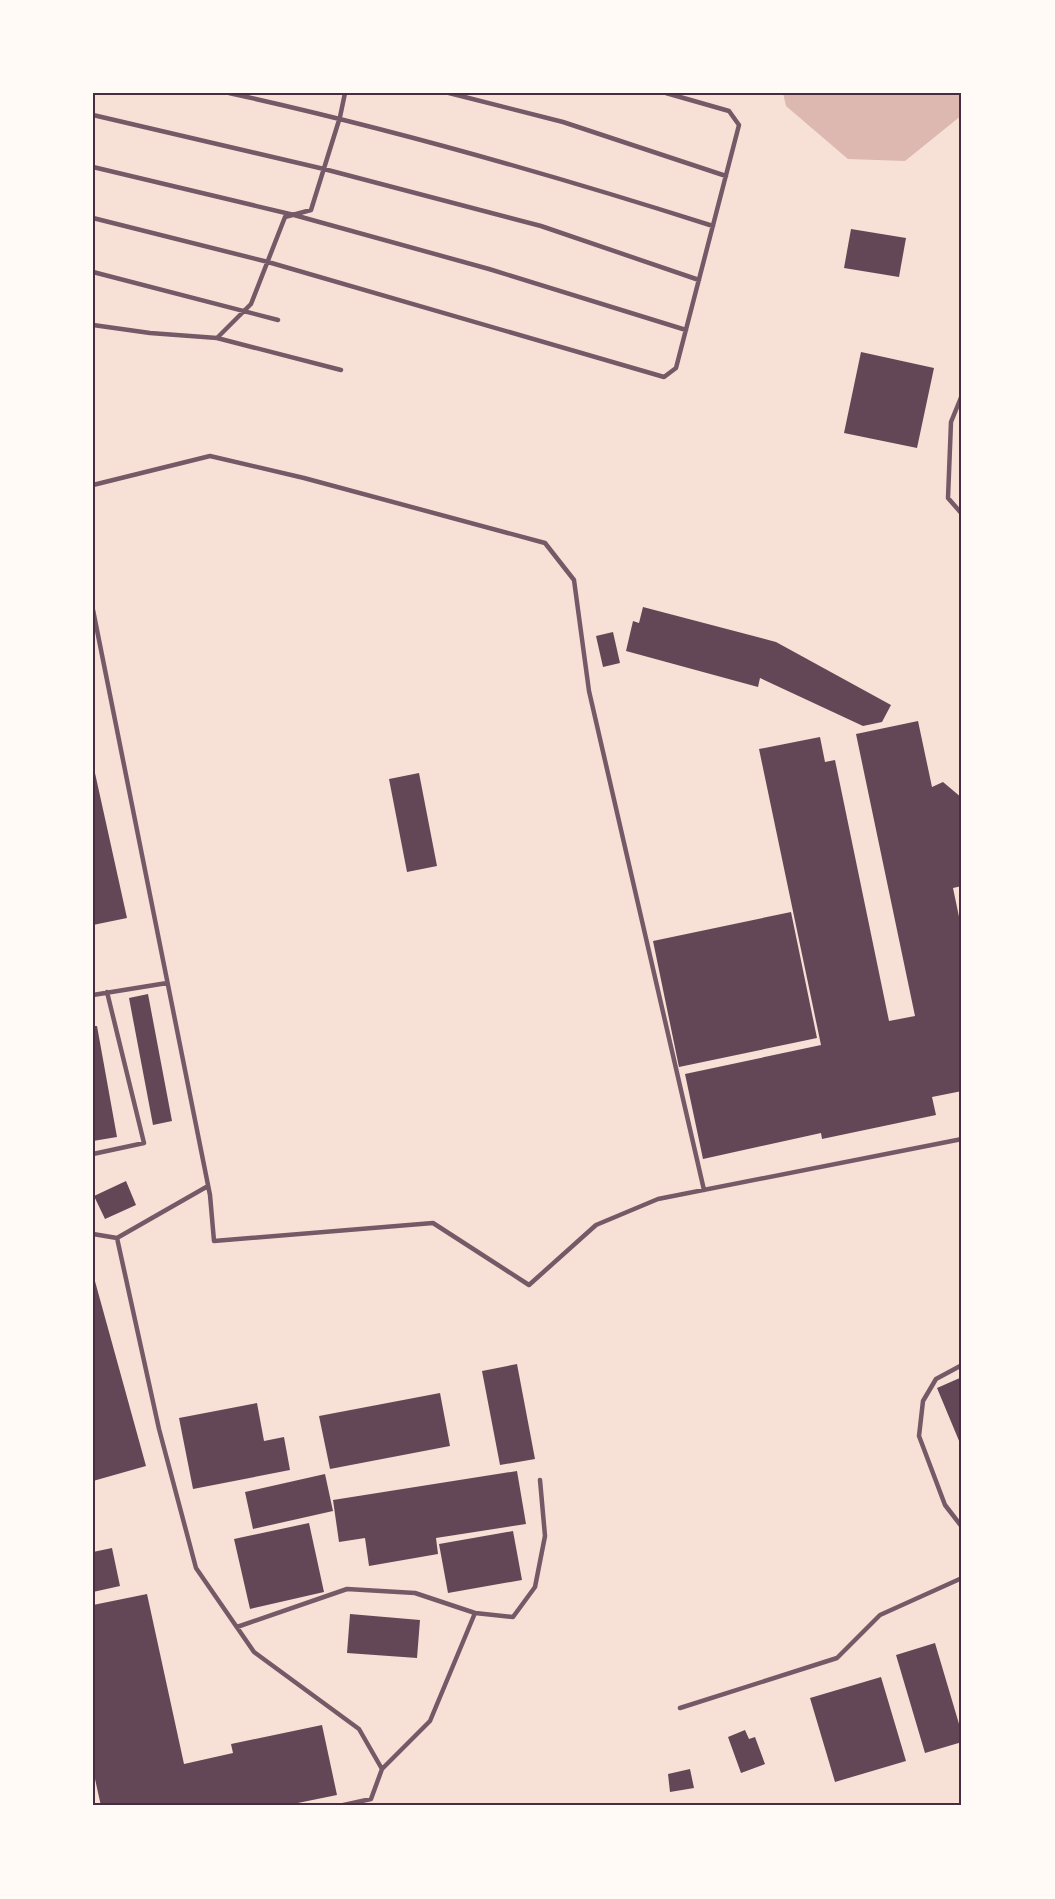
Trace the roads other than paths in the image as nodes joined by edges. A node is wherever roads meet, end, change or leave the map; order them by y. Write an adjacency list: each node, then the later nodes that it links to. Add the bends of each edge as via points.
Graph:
1 (229, 93): 6 (lane)
2 (345, 93): 6 (lane)
3 (449, 93): 9 (lane, via 563,122)
4 (666, 93): 9 (lane, via 729,111 739,124)
5 (93, 115): 8 (lane)
6 (340, 117): 8 (lane); 12 (lane, via 539,171)
7 (93, 167): 10 (lane)
8 (324, 169): 10 (lane, via 311,210); 15 (lane, via 542,226)
9 (726, 176): 12 (lane)
10 (294, 214): 13 (lane, via 285,217); 19 (lane)
11 (93, 218): 13 (lane)
12 (713, 226): 15 (lane)
13 (268, 262): 16 (lane, via 251,304); 19 (lane, via 664,377 676,368)
14 (93, 272): 16 (lane)
15 (699, 280): 19 (lane)
16 (244, 311): 17 (lane); 20 (lane)
17 (278, 320)
18 (93, 325): 20 (lane)
19 (686, 330)
20 (217, 338): 21 (lane)
21 (341, 370)
22 (962, 395): 24 (lane, via 951,422 948,498)
23 (93, 485): 32 (lane, via 210,456 545,543 574,580 589,692)
24 (962, 514)
25 (93, 610): 26 (lane)
26 (167, 983): 27 (lane); 31 (lane)
27 (107, 993): 28 (lane); 30 (lane, via 144,1143)
28 (93, 995)
29 (962, 1139): 32 (lane)
30 (93, 1154)
31 (208, 1186): 32 (lane, via 214,1241 433,1223 529,1285 596,1226 658,1199); 34 (lane)
32 (704, 1190)
33 (93, 1234): 34 (lane)
34 (117, 1238): 40 (lane, via 159,1429 196,1568)
35 (962, 1365): 37 (lane, via 936,1379 924,1401 919,1436 945,1505)
36 (540, 1480): 39 (lane, via 545,1536 535,1587 513,1617)
37 (962, 1527)
38 (962, 1578): 41 (lane, via 880,1615 837,1658)
39 (475, 1613): 40 (lane, via 415,1593 347,1589); 42 (lane, via 430,1721)
40 (237, 1627): 42 (lane, via 255,1652 358,1729)
41 (680, 1708)
42 (382, 1769): 43 (lane, via 371,1799)
43 (339, 1806)

